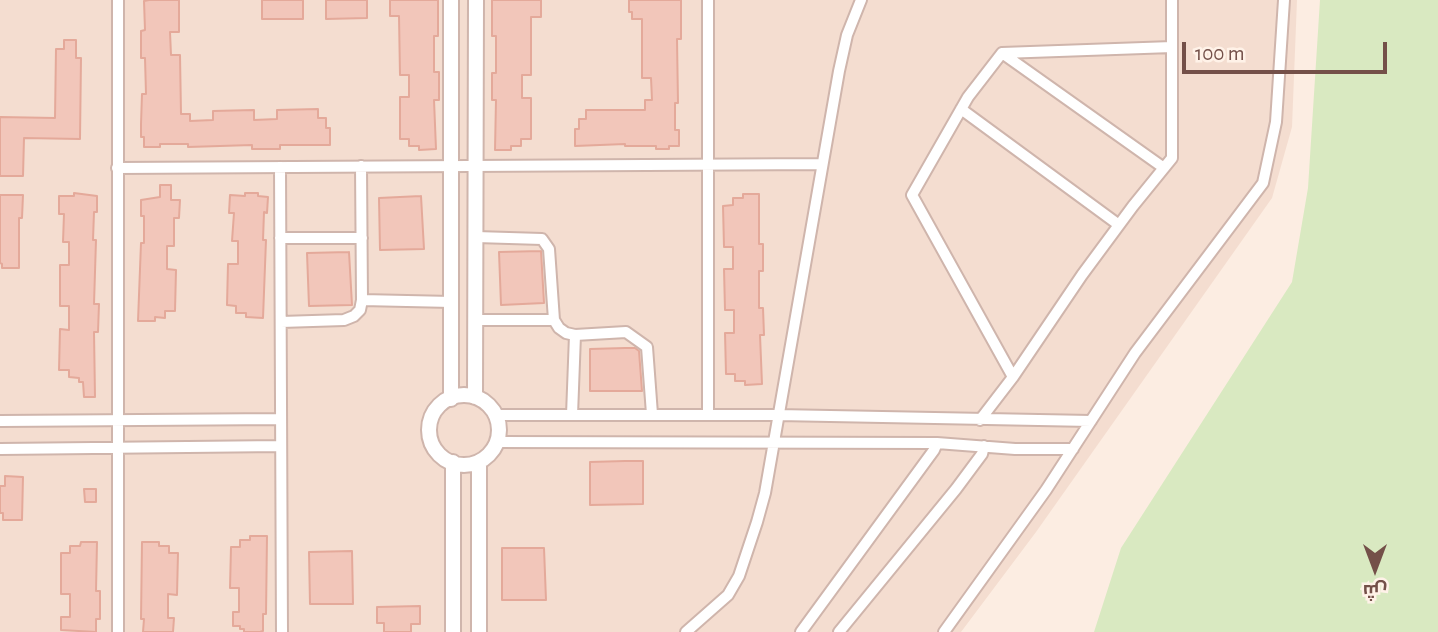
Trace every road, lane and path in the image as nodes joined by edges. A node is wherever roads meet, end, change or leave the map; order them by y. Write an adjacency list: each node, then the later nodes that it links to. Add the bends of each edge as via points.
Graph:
1 (118, 0): 17 (street)
2 (451, 0): 14 (street)
3 (476, 0): 15 (street)
4 (708, 0): 12 (street)
5 (861, 0): 11 (street, via 847,35)
6 (1172, 0): 8 (street)
7 (1283, 0): 41 (street, via 1276,122 1263,183 1135,353)
8 (1172, 47): 9 (street); 18 (street, via 1172,158)
9 (1002, 53): 10 (street); 18 (street)
10 (961, 109): 19 (street); 29 (street, via 912,195)
11 (822, 164): 12 (street); 36 (street)
12 (709, 165): 15 (street); 35 (street)
13 (361, 166): 14 (street); 16 (street); 22 (street)
14 (452, 166): 15 (street); 24 (street)
15 (476, 166): 20 (street)
16 (280, 167): 17 (street); 21 (street)
17 (117, 168): 38 (street)
18 (1164, 168): 19 (street)
19 (1119, 225): 29 (street)
20 (476, 237): 25 (street); 26 (street, via 542,239 549,249)
21 (280, 238): 22 (street); 27 (street)
22 (362, 238): 23 (street)
23 (362, 300): 24 (street); 27 (street, via 360,310 344,320)
24 (452, 302): 31 (street)
25 (476, 320): 26 (street); 30 (street)
26 (554, 320): 28 (street, via 566,333)
27 (281, 322): 37 (street)
28 (575, 335): 32 (street, via 626,332 646,347); 34 (street)
29 (1013, 377): 39 (street)
30 (475, 397): 31 (street); 33 (street)
31 (451, 398): 51 (street, via 436,410 430,430 438,453)
32 (652, 414): 34 (street); 35 (street)
33 (495, 415): 34 (street); 42 (street)
34 (572, 415)
35 (708, 415): 36 (street)
36 (778, 415): 39 (street); 43 (street)
37 (282, 419): 38 (street); 45 (street)
38 (117, 420): 40 (street); 47 (street)
39 (980, 420): 41 (street)
40 (0, 421)
41 (1091, 421): 49 (street)
42 (497, 442): 43 (street); 50 (street)
43 (774, 442): 44 (street); 56 (street, via 757,522 739,576 719,604)
44 (937, 443): 46 (street); 57 (street)
45 (281, 446): 47 (street); 53 (street)
46 (984, 446): 49 (street); 58 (street, via 956,489)
47 (117, 448): 48 (street); 52 (street)
48 (0, 449)
49 (1073, 449): 59 (street)
50 (479, 462): 51 (street); 55 (street)
51 (453, 463): 54 (street)
52 (118, 632)
53 (282, 632)
54 (453, 632)
55 (479, 632)
56 (686, 632)
57 (801, 632)
58 (839, 632)
59 (944, 632)

